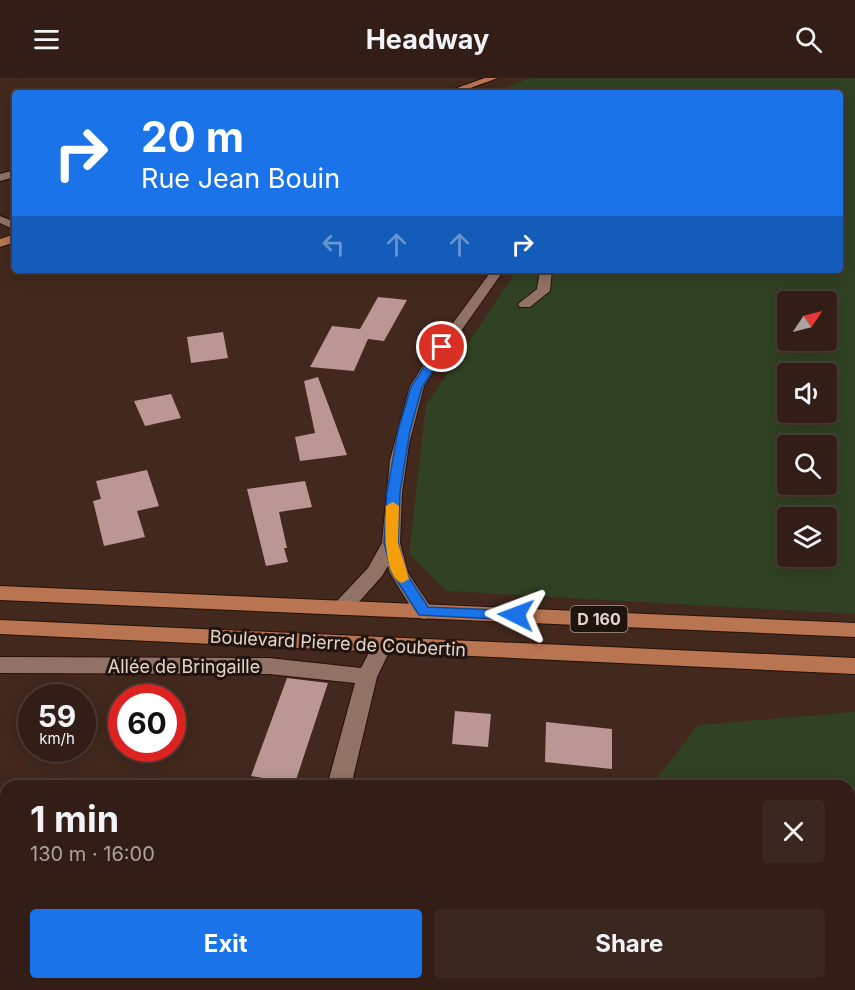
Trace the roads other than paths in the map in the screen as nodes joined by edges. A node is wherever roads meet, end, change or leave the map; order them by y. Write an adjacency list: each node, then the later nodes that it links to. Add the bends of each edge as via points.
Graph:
1 (494, 78): 2 (main road)
2 (464, 88): 3 (main road); 4 (street)
3 (457, 90)
4 (470, 90)
5 (496, 273): 8 (street, via 416,387 395,482)
6 (546, 273): 7 (street, via 543,291)
7 (525, 304)
8 (391, 543): 10 (street, via 375,572); 11 (street, via 399,573)
9 (0, 593): 10 (main road, Boulevard Pierre de Coubertin / D 160)
10 (342, 608): 11 (main road, Boulevard Pierre de Coubertin / D 160)
11 (424, 612): 13 (main road, Boulevard Pierre de Coubertin / D 160)
12 (0, 627): 14 (main road, Boulevard Pierre de Coubertin / D 160)
13 (855, 630)
14 (382, 646): 16 (main road, Boulevard Pierre de Coubertin / D 160); 17 (street)
15 (0, 665): 17 (street, Allée de Bringaille, via 269,666)
16 (855, 666)
17 (367, 677): 18 (street)
18 (341, 780)

